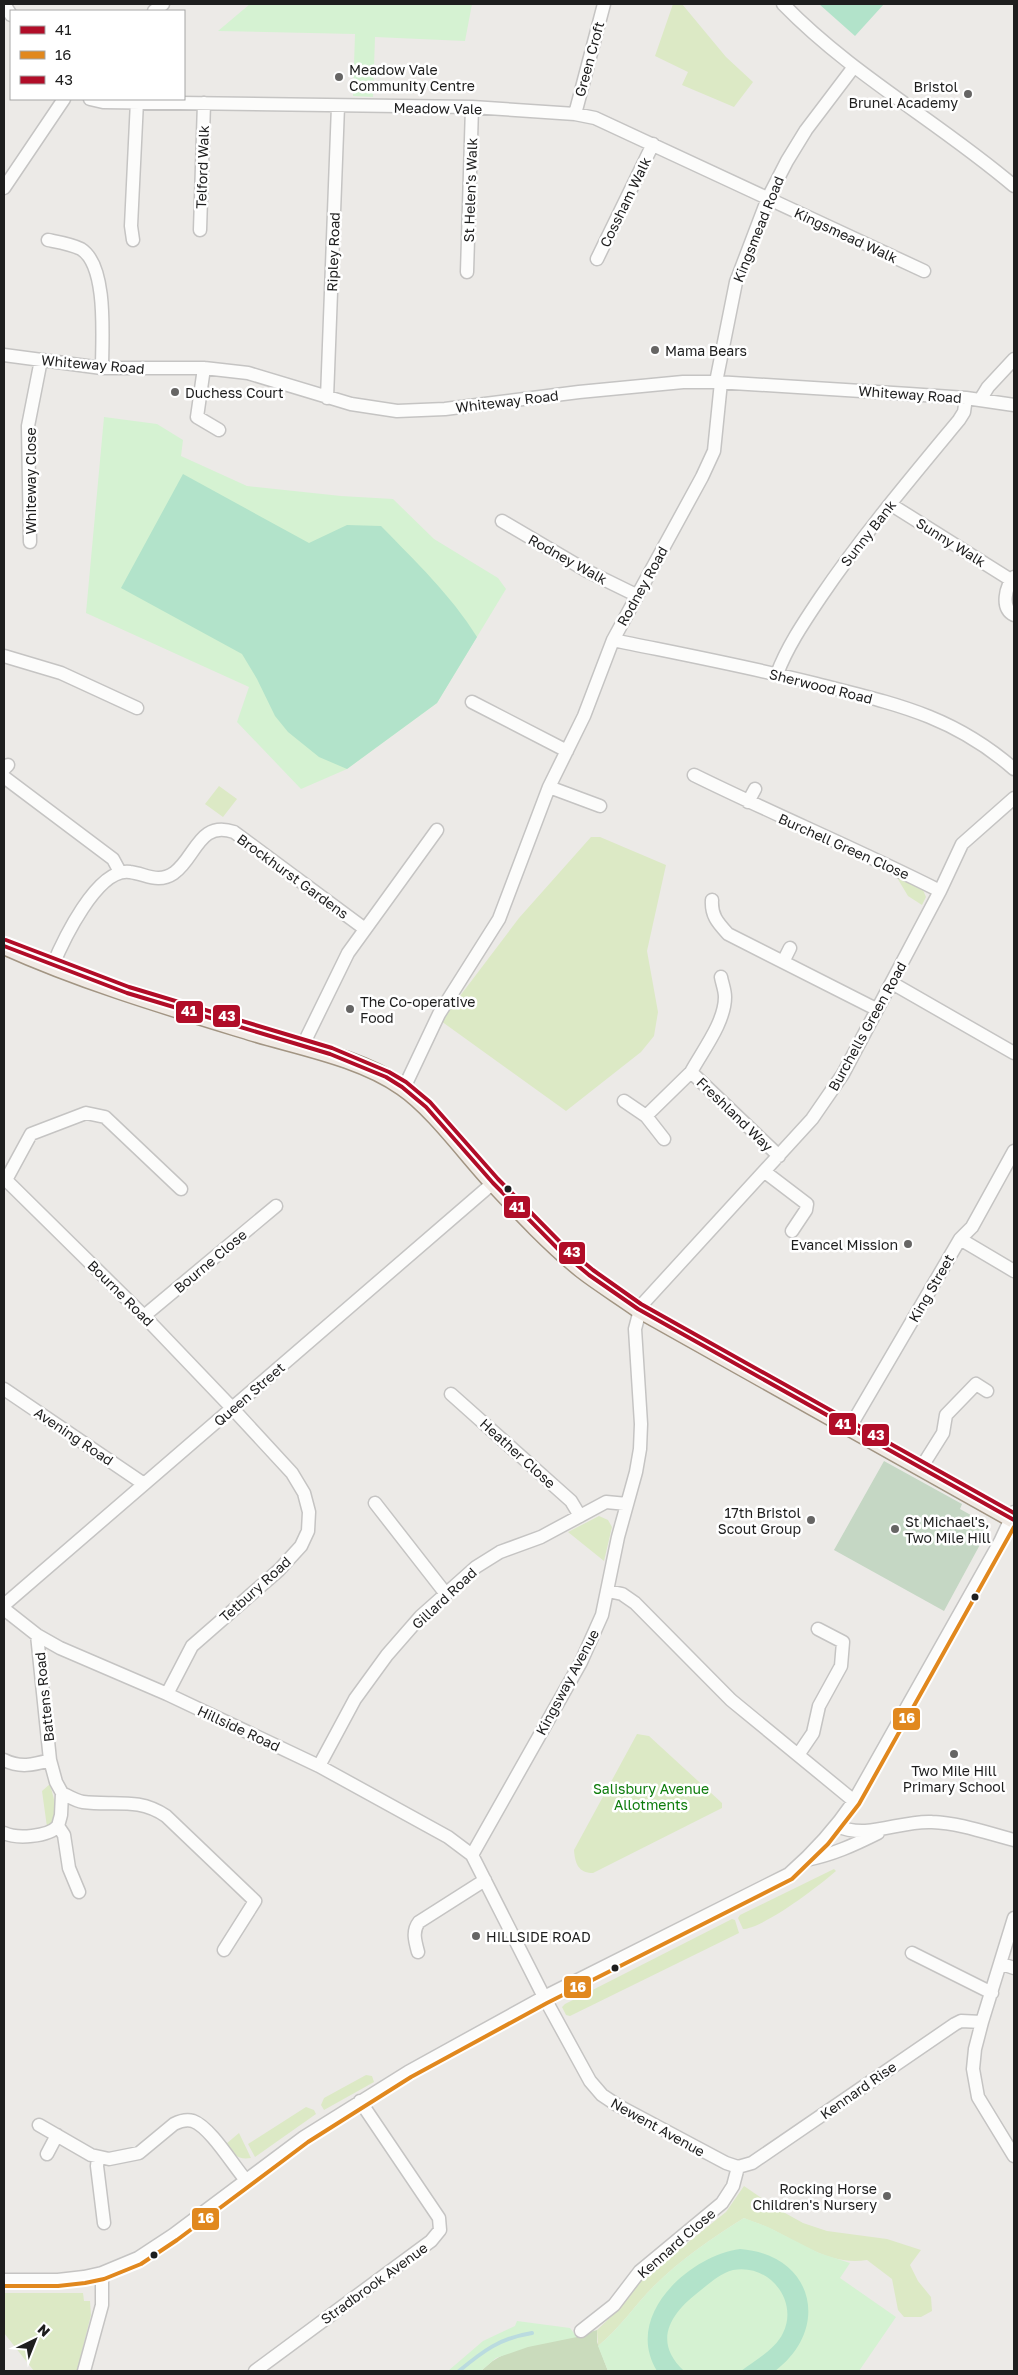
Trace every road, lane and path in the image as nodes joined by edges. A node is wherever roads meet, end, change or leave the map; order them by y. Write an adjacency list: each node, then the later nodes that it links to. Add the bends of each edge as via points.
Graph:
1 (604, 4): 10 (street, Green Croft)
2 (782, 4): 3 (street)
3 (853, 68): 12 (street); 14 (street, Kingsmead Road, via 806,130)
4 (63, 100): 13 (street)
5 (94, 100): 6 (street, Meadow Vale)
6 (137, 102): 7 (street, Meadow Vale); 17 (street)
7 (204, 103): 8 (street, Meadow Vale); 15 (street, Telford Walk)
8 (338, 106): 9 (street, Meadow Vale); 27 (street, Ripley Road)
9 (472, 107): 10 (street, Meadow Vale); 20 (street, St Helen's Walk)
10 (575, 114): 11 (street, Meadow Vale, via 595,118)
11 (653, 144): 14 (street, Meadow Vale); 18 (street, Cossham Walk)
12 (1014, 186)
13 (4, 188)
14 (768, 198): 19 (street, Kingsmead Walk); 26 (street, Kingsmead Road, via 736,282)
15 (200, 230)
16 (48, 240): 24 (street, via 80,249 94,268 102,295)
17 (133, 240)
18 (597, 259)
19 (924, 271)
20 (467, 272)
21 (4, 355): 23 (street, Whiteway Road)
22 (1014, 359): 29 (street)
23 (41, 360): 24 (street, Whiteway Road); 34 (street, Whiteway Close, via 28,426)
24 (102, 368): 25 (street, Whiteway Road)
25 (204, 368): 27 (street, Whiteway Road, via 248,373); 31 (street, via 197,417)
26 (719, 382): 27 (street, Whiteway Road, via 648,384 423,411 375,409); 28 (street, Whiteway Road); 36 (street, Rodney Road, via 714,452)
27 (327, 398)
28 (966, 398): 29 (street, Whiteway Road); 32 (street, Sunny Bank, via 959,420)
29 (980, 400): 30 (street, Whiteway Road)
30 (1014, 405)
31 (219, 430)
32 (890, 504): 35 (street, Sunny Walk); 40 (street, Sunny Bank, via 800,628)
33 (502, 521): 36 (street, Rodney Walk, via 587,571)
34 (30, 542)
35 (1013, 578): 37 (street, Sunny Walk, via 1007,589 1006,605)
36 (636, 595): 38 (street, Rodney Road)
37 (1014, 615)
38 (613, 640): 40 (street, Sherwood Road); 43 (street, Rodney Road)
39 (4, 656): 42 (street, via 61,673)
40 (777, 674): 44 (street, Sherwood Road, via 897,704 932,717 966,733)
41 (472, 702): 43 (street)
42 (137, 708)
43 (567, 751): 47 (street, Rodney Road)
44 (1014, 769)
45 (5, 770): 53 (street, via 113,859)
46 (694, 775): 50 (street, Burchell Green Close)
47 (549, 787): 51 (street); 67 (street, Rodney Road, via 499,919 446,1002)
48 (755, 789): 50 (street)
49 (1014, 798): 54 (street, Burchells Green Road, via 964,840)
50 (748, 802): 54 (street, Burchell Green Close, via 877,859)
51 (600, 806)
52 (437, 830): 56 (street)
53 (120, 872): 56 (street, Brockhurst Gardens, via 148,878 165,877 181,865 204,837 218,829 227,830); 60 (street, via 107,880 89,900 68,931)
54 (940, 891): 62 (street, Burchells Green Road)
55 (712, 900): 59 (street, via 716,922 728,934)
56 (365, 929): 64 (street, via 348,953)
57 (4, 946): 60 (main road)
58 (790, 948): 59 (street)
59 (783, 962): 63 (street)
60 (52, 967): 64 (main road, via 175,1009)
61 (721, 977): 66 (street, Freshland Way, via 725,998 721,1015)
62 (892, 983): 63 (street, Burchells Green Road); 65 (street)
63 (876, 1010): 72 (street, Burchells Green Road, via 843,1074 812,1119)
64 (302, 1047): 67 (main road, via 357,1064)
65 (1014, 1053)
66 (691, 1072): 69 (street, Freshland Way); 72 (street, Freshland Way)
67 (404, 1088): 75 (main road, via 424,1105)
68 (624, 1101): 69 (street)
69 (646, 1116): 70 (street)
70 (664, 1140)
71 (1014, 1151): 79 (street, King Street, via 972,1226)
72 (779, 1156): 73 (street, Burchells Green Road)
73 (764, 1172): 78 (street, via 807,1204); 81 (street, Burchells Green Road)
74 (5, 1180): 76 (street, via 32,1134 86,1113 106,1117); 82 (street, Bourne Road)
75 (493, 1183): 81 (main road, via 583,1270); 86 (street, Queen Street)
76 (181, 1189)
77 (276, 1206): 82 (street, Bourne Close)
78 (792, 1231)
79 (960, 1239): 80 (street); 87 (street, King Street)
80 (1014, 1271)
81 (639, 1309): 87 (main road); 91 (street, Kingsway Avenue, via 635,1329 640,1449)
82 (144, 1316): 86 (street, Bourne Road)
83 (4, 1389): 89 (street, Avening Road)
84 (987, 1391): 88 (street, via 976,1384 946,1415 943,1433)
85 (451, 1394): 92 (street, Heather Close, via 571,1501)
86 (233, 1409): 89 (street, Queen Street); 100 (street, Tetbury Road, via 292,1473 304,1493 309,1512 308,1532 301,1546 279,1570 192,1646)
87 (850, 1428): 88 (main road)
88 (921, 1468): 93 (main road)
89 (144, 1484): 96 (street, Queen Street)
90 (375, 1503): 95 (street)
91 (627, 1504): 92 (street, Gillard Road, via 606,1502); 94 (street, Kingsway Avenue)
92 (580, 1516): 95 (street, Gillard Road, via 541,1538 489,1559)
93 (1013, 1517): 106 (street)
94 (608, 1591): 101 (street, via 622,1594 635,1603 731,1700); 112 (street, Kingsway Avenue, via 602,1615 581,1662)
95 (446, 1594): 104 (street, Gillard Road, via 421,1616 383,1660 355,1699)
96 (4, 1605)
97 (4, 1609): 99 (street, Hillside Road)
98 (818, 1628): 101 (street, via 843,1642 841,1666 819,1706 813,1733)
99 (37, 1635): 100 (street, Hillside Road, via 83,1659); 103 (street, Battens Road)
100 (167, 1694): 104 (street, Hillside Road)
101 (798, 1755): 106 (street)
102 (4, 1760): 103 (street, via 22,1766)
103 (50, 1760): 105 (street, Battens Road)
104 (319, 1766): 112 (street, Hillside Road, via 448,1837)
105 (62, 1793): 107 (street); 117 (street, via 81,1802 141,1804 154,1808 255,1900)
106 (854, 1801): 108 (street)
107 (58, 1826): 110 (street, via 47,1833 13,1836); 115 (street, via 64,1834 69,1868)
108 (837, 1826): 109 (street, via 858,1832); 113 (street)
109 (886, 1828): 111 (street, via 923,1821 945,1823); 113 (street, via 848,1848)
110 (4, 1833)
111 (1014, 1840)
112 (472, 1855): 114 (street)
113 (806, 1860): 123 (street, via 763,1889)
114 (485, 1880): 118 (street, via 419,1922 414,1937); 123 (street)
115 (79, 1892)
116 (1014, 1918): 120 (street)
117 (224, 1950)
118 (418, 1952)
119 (912, 1953): 122 (street)
120 (1002, 1964): 121 (street); 122 (street)
121 (1014, 1968)
122 (992, 1993): 124 (street)
123 (544, 1997): 125 (street); 131 (street, Newent Avenue, via 590,2081 602,2095)
124 (982, 2022): 129 (street, via 973,2069 978,2097); 131 (street, Kennard Rise, via 955,2024 752,2163)
125 (360, 2101): 132 (street); 138 (street, Stradbrook Avenue, via 439,2218 440,2230 432,2241)
126 (39, 2125): 127 (street)
127 (57, 2136): 128 (street); 130 (street)
128 (47, 2154)
129 (1014, 2156)
130 (98, 2158): 132 (street, via 139,2153 174,2124 187,2120 205,2130); 133 (street)
131 (738, 2168): 136 (street, Kennard Close, via 733,2186 722,2203 640,2271 614,2305)
132 (245, 2179): 134 (street, via 150,2250)
133 (104, 2223)
134 (102, 2273): 135 (street, via 58,2280); 137 (street, via 102,2305)
135 (4, 2280)
136 (581, 2331)
137 (84, 2371)
138 (254, 2371)

